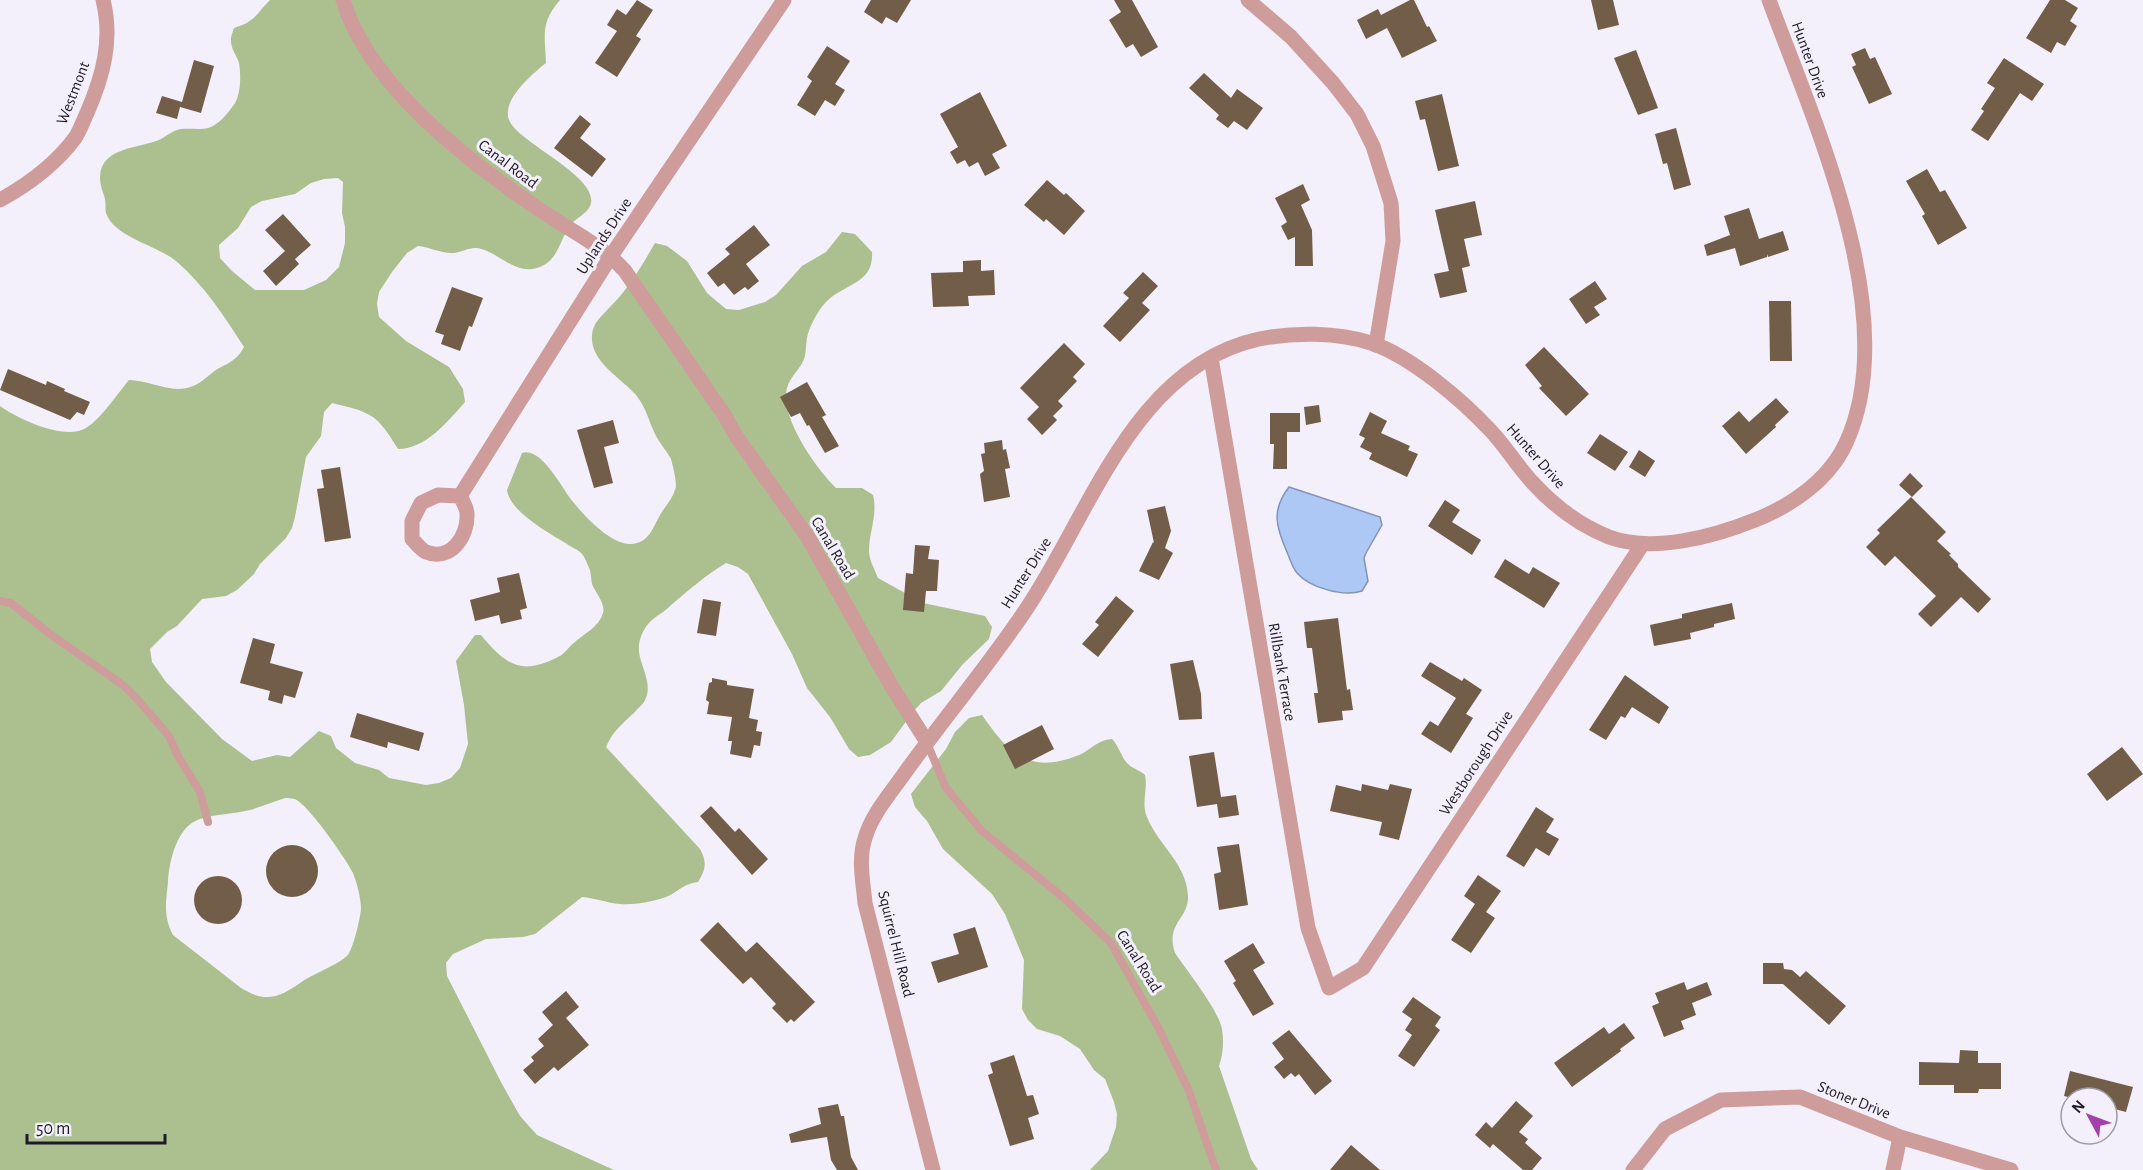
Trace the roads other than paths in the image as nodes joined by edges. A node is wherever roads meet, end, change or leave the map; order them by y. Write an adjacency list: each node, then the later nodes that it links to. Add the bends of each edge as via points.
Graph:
1 (103, 0): 6 (street, Westmont, via 108,21 105,58 77,136 30,183)
2 (343, 0): 7 (street, Canal Road, via 368,54 429,123 511,190)
3 (784, 0): 7 (street, Uplands Drive)
4 (1248, 0): 8 (street, via 1291,37 1333,82 1357,114 1373,146 1390,203 1393,241)
5 (1769, 0): 11 (street, Hunter Drive, via 1850,234 1860,281 1865,350 1858,407 1845,446 1804,494 1728,531)
6 (0, 200)
7 (611, 256): 10 (street, Uplands Drive); 13 (street, Canal Road, via 807,536)
8 (1376, 345): 9 (street, Hunter Drive, via 1352,338 1296,335 1259,339); 11 (street, Hunter Drive, via 1408,362 1457,399 1493,433 1556,506 1612,538)
9 (1211, 358): 13 (street, Hunter Drive, via 1183,375 1157,399 1130,434 1049,574 987,665); 15 (street, Rillbank Terrace, via 1308,928)
10 (460, 496)
11 (1642, 545): 15 (street, Westborough Drive, via 1363,968)
12 (0, 601): 14 (lane, via 11,603 138,700 169,736 200,792)
13 (927, 742): 17 (street, Squirrel Hill Road, via 872,819 860,863 865,903); 18 (lane, Canal Road, via 946,788 982,831 1065,899 1111,943 1189,1091)
14 (208, 822)
15 (1329, 988)
16 (1900, 1137): 19 (street, Stoner Drive, via 1800,1097 1721,1100 1665,1129); 20 (street); 21 (street, Stoner Drive)
17 (933, 1170)
18 (1216, 1170)
19 (1633, 1170)
20 (1893, 1170)
21 (2011, 1170)

